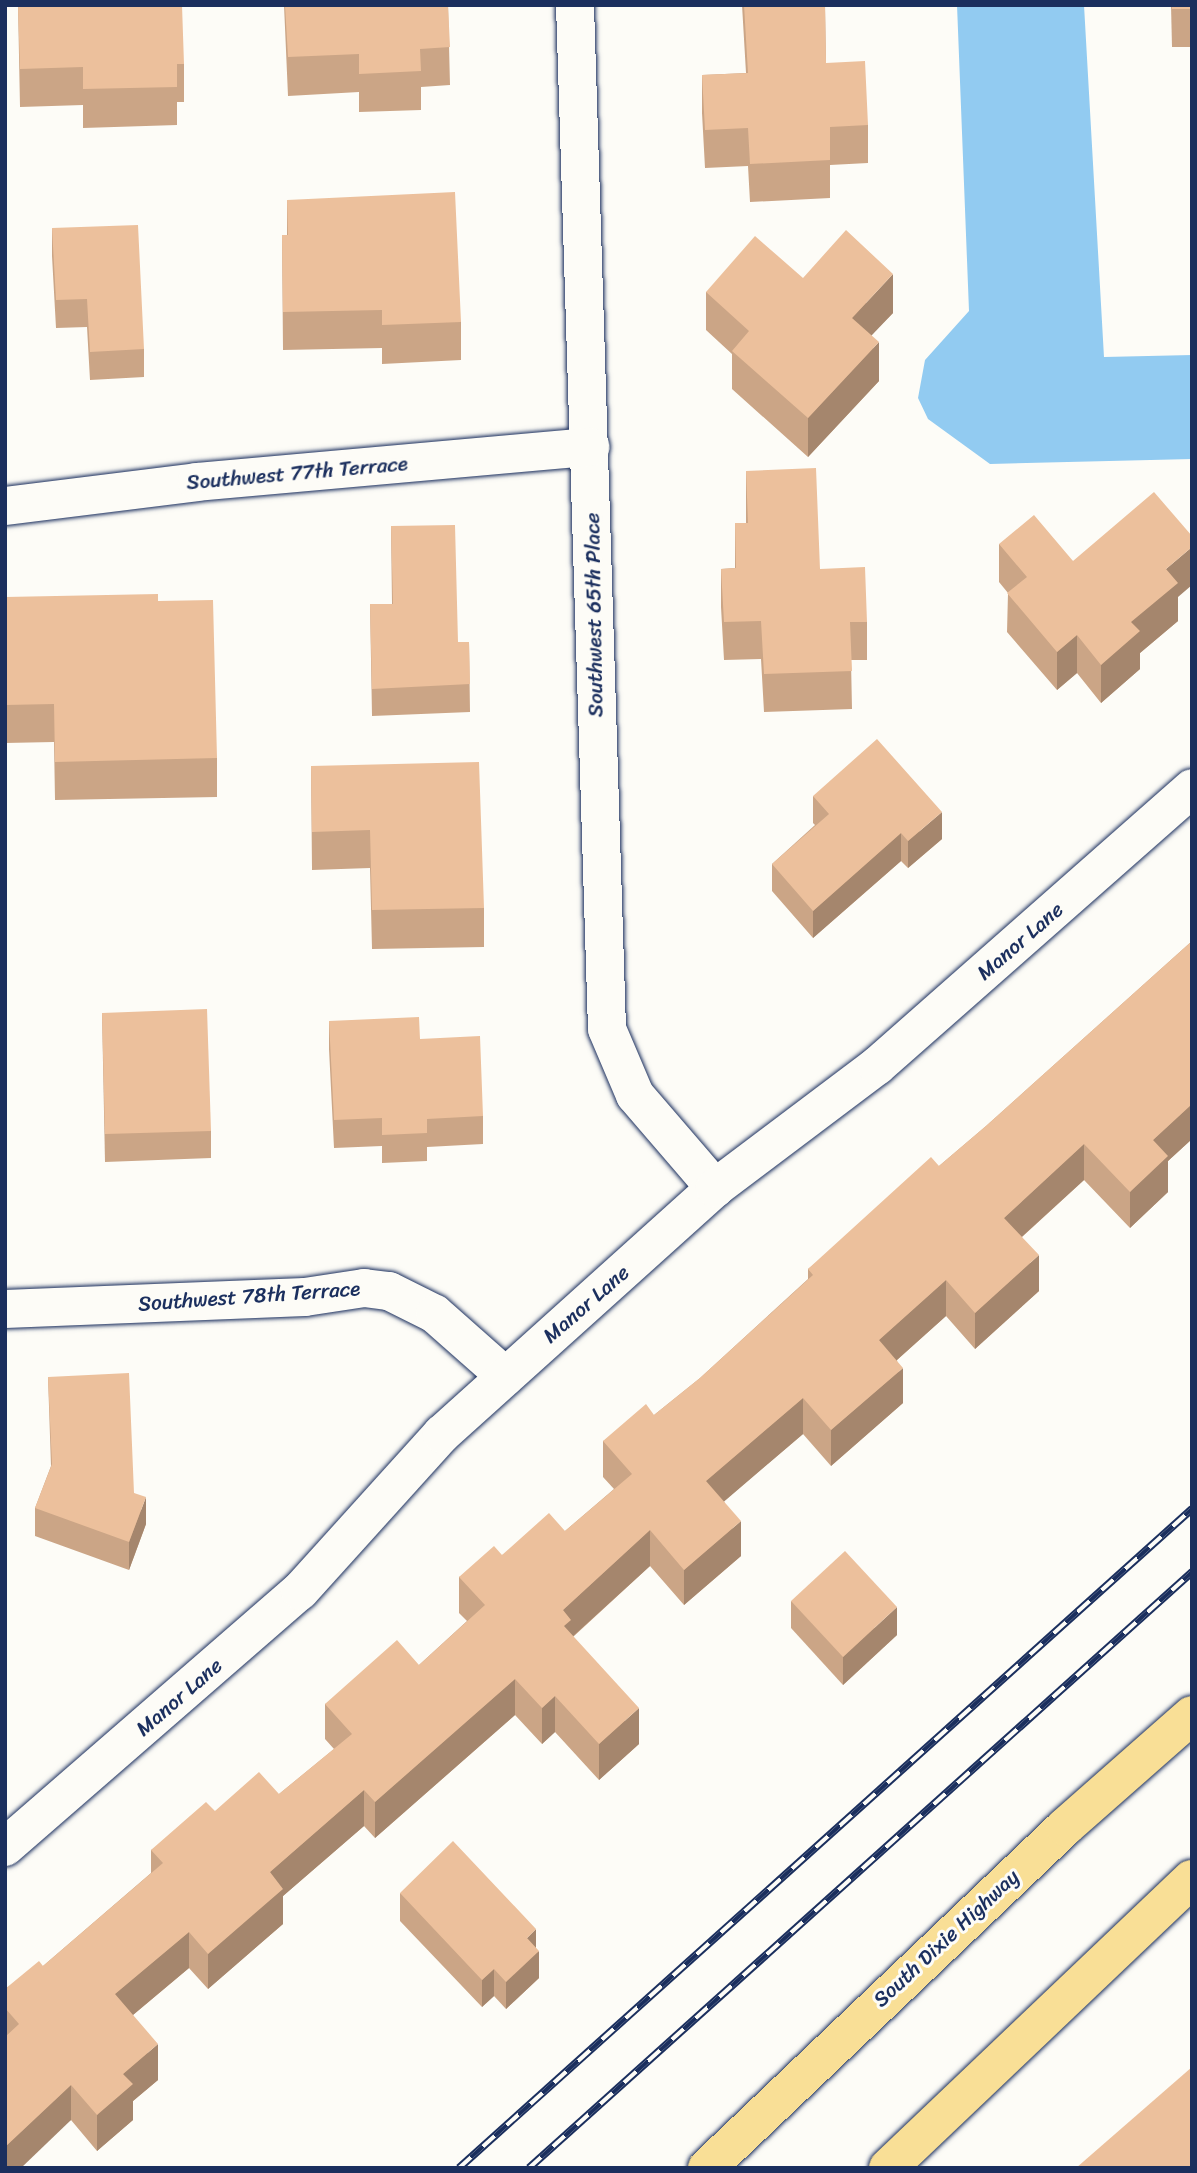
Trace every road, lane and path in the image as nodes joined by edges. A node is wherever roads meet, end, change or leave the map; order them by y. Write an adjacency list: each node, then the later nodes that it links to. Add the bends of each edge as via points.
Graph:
1 (575, 5): 2 (street, Southwest 65th Place)
2 (590, 447): 3 (street, Southwest 77th Terrace, via 197,482); 5 (street, Southwest 65th Place, via 607,1029 635,1095)
3 (5, 506)
4 (1192, 788): 5 (street, Manor Lane, via 877,1066)
5 (715, 1188): 7 (street, Manor Lane)
6 (5, 1309): 7 (street, Southwest 78th Terrace, via 306,1297 365,1288 389,1291 435,1314)
7 (505, 1376): 9 (street, Manor Lane, via 442,1434 300,1591)
8 (1192, 1715): 11 (highway, South Dixie Highway, via 953,1931)
9 (5, 1847)
10 (1192, 1879): 12 (highway)
11 (707, 2168)
12 (888, 2168)

